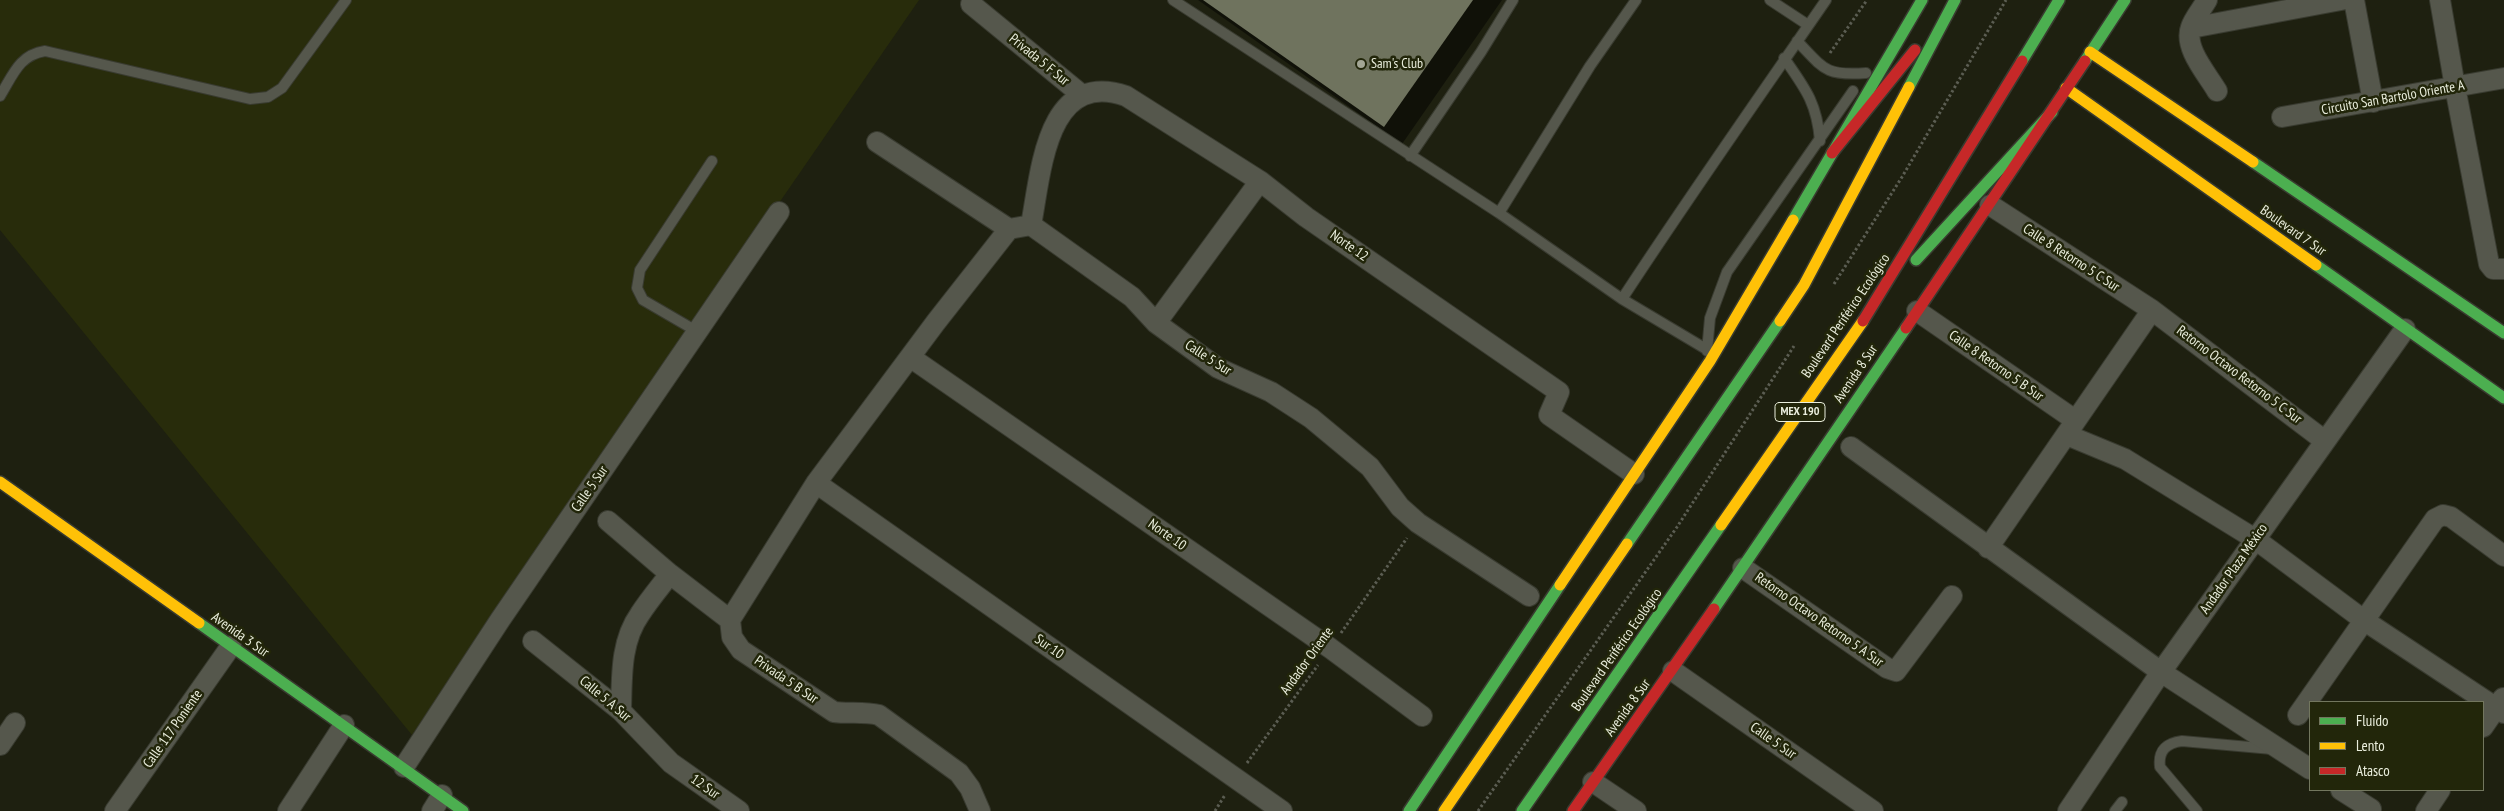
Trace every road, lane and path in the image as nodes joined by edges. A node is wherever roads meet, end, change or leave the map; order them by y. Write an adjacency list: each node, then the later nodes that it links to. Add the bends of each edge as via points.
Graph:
1 (346, 0): 31 (lane, via 282,88 268,97 250,99 45,51 32,53 21,63)
2 (1173, 0): 38 (lane)
3 (1512, 0): 38 (lane, via 1481,52)
4 (1636, 0): 43 (lane, via 1590,66)
5 (1770, 0): 18 (lane)
6 (1826, 0): 18 (lane)
7 (1867, 0): 23 (path)
8 (1917, 0): 24 (lane)
9 (1922, 0): 37 (main road)
10 (1955, 0): 37 (main road); 108 (main road, via 1804,285)
11 (2058, 0): 48 (main road, Boulevard Periférico Ecológico / MEX 190)
12 (2125, 0): 21 (main road, Avenida 8 Sur)
13 (2207, 0): 19 (street)
14 (2341, 0): 19 (street)
15 (2354, 0): 32 (street)
16 (2440, 0): 26 (street)
17 (971, 4): 30 (street, Privada 5 F Sur)
18 (1808, 25): 20 (lane)
19 (2190, 28): 28 (street, via 2193,50)
20 (1797, 41): 22 (lane); 23 (lane)
21 (2090, 52): 27 (main road, Avenida 8 Sur); 54 (main road)
22 (1784, 58): 35 (lane, via 1806,89 1818,115); 47 (lane)
23 (1821, 66): 24 (lane, via 1839,75)
24 (1866, 73): 35 (lane)
25 (2504, 78): 26 (street, Circuito San Bartolo Oriente A)
26 (2454, 87): 32 (street, Circuito San Bartolo Oriente A); 46 (street, via 2489,264)
27 (2066, 88): 33 (main road, Avenida 8 Sur); 52 (main road, Boulevard 7 Sur)
28 (2218, 91)
29 (1114, 92): 30 (street, Privada 5 F Sur); 40 (street, Norte 12, via 1126,96)
30 (1082, 95): 44 (street, via 1066,107 1054,126)
31 (0, 96)
32 (2373, 102): 34 (street, Circuito San Bartolo Oriente A)
33 (2052, 112): 41 (main road, Avenida 8 Sur); 48 (main road)
34 (2282, 118)
35 (1820, 141): 55 (lane, via 1728,272 1710,318)
36 (877, 142): 45 (street)
37 (1832, 153): 57 (main road)
38 (1410, 156): 43 (lane)
39 (712, 160): 53 (lane, via 640,270 636,288 643,300)
40 (1260, 182): 51 (street); 62 (street, Norte 12, via 1559,392 1548,415)
41 (1990, 205): 49 (street, Calle 8 Retorno 5 C Sur); 50 (main road, Avenida 8 Sur)
42 (779, 212): 53 (street, Calle 5 Sur)
43 (1499, 213): 47 (lane)
44 (1031, 225): 45 (street); 51 (street, Calle 5 Sur, via 1132,297)
45 (1009, 229): 56 (street)
46 (2498, 269)
47 (1622, 300): 55 (lane)
48 (1876, 304): 109 (main road, Boulevard Periférico Ecológico / MEX 190)
49 (2152, 310): 59 (street); 60 (street, Retorno Octavo Retorno 5 C Sur)
50 (1918, 311): 59 (street, Calle 8 Retorno 5 B Sur); 70 (main road, Avenida 8 Sur)
51 (1156, 323): 66 (street, Calle 5 Sur, via 1218,368 1271,392 1311,418 1370,467 1400,506)
52 (2405, 329): 58 (main road, Boulevard 7 Sur); 60 (street, Andador Plaza México)
53 (698, 332): 91 (street, Calle 5 Sur, via 505,612)
54 (2504, 333)
55 (1706, 348): 57 (lane)
56 (910, 357): 64 (street); 78 (street, Norte 10)
57 (1710, 361): 62 (main road)
58 (2504, 398)
59 (2071, 428): 67 (street, Calle 8 Retorno 5 B Sur); 68 (street)
60 (2326, 441): 67 (street, Andador Plaza México)
61 (1851, 447): 68 (street)
62 (1634, 474): 107 (main road)
63 (0, 482): 77 (main road, Avenida 3 Sur)
64 (816, 483): 74 (street); 93 (street, Sur 10)
65 (608, 520): 71 (street)
66 (1418, 523): 72 (street, Calle 5 Sur); 78 (path, Andador Oriente)
67 (2255, 539): 75 (street, Calle 8 Retorno 5 B Sur); 80 (street, Andador Plaza México)
68 (1988, 548): 80 (street)
69 (2504, 556): 75 (street, via 2451,516 2443,515 2435,519)
70 (1743, 568): 73 (street, Retorno Octavo Retorno 5 A Sur, via 1887,668 1896,670); 79 (main road, Avenida 8 Sur)
71 (670, 574): 74 (street); 82 (street, via 638,615 628,638 623,662)
72 (1529, 596)
73 (1952, 596)
74 (730, 620): 104 (street, Privada 5 B Sur, via 732,637 741,650 834,712 878,715 959,773)
75 (2365, 621): 81 (street, Calle 8 Retorno 5 B Sur); 83 (street)
76 (533, 641): 82 (street, Calle 5 A Sur)
77 (230, 646): 86 (main road, Avenida 3 Sur); 100 (street, Calle 117 Poniente)
78 (1330, 648): 84 (street, Norte 10); 93 (path, Andador Oriente)
79 (1673, 671): 94 (main road, Avenida 8 Sur); 112 (street, Calle 5 Sur)
80 (2161, 672): 89 (street); 113 (street, Andador Plaza México)
81 (2501, 706): 87 (street)
82 (621, 711): 90 (street, Calle 5 A Sur)
83 (2298, 715)
84 (1422, 716)
85 (14, 723): 88 (street)
86 (344, 725): 91 (main road, Avenida 3 Sur); 101 (street)
87 (2484, 726)
88 (0, 745)
89 (2280, 750): 92 (street); 115 (lane, via 2182,741 2172,742 2163,748 2160,767)
90 (671, 763): 103 (street, 12 Sur)
91 (404, 767): 98 (main road, Avenida 3 Sur)
92 (2309, 768)
93 (1236, 779): 105 (path, Andador Oriente); 106 (street, Sur 10)
94 (1593, 782): 110 (main road, Avenida 8 Sur); 111 (street)
95 (2343, 791): 99 (street)
96 (2439, 791): 116 (street)
97 (2122, 802): 114 (lane)
98 (437, 803): 102 (main road, Avenida 3 Sur)
99 (2371, 809)
100 (115, 811)
101 (288, 811)
102 (463, 811)
103 (740, 811)
104 (980, 811)
105 (1215, 811)
106 (1282, 811)
107 (1408, 811)
108 (1444, 811)
109 (1522, 811)
110 (1573, 811)
111 (1636, 811)
112 (1873, 811)
113 (2068, 811)
114 (2114, 811)
115 (2197, 811)
116 (2426, 811)

